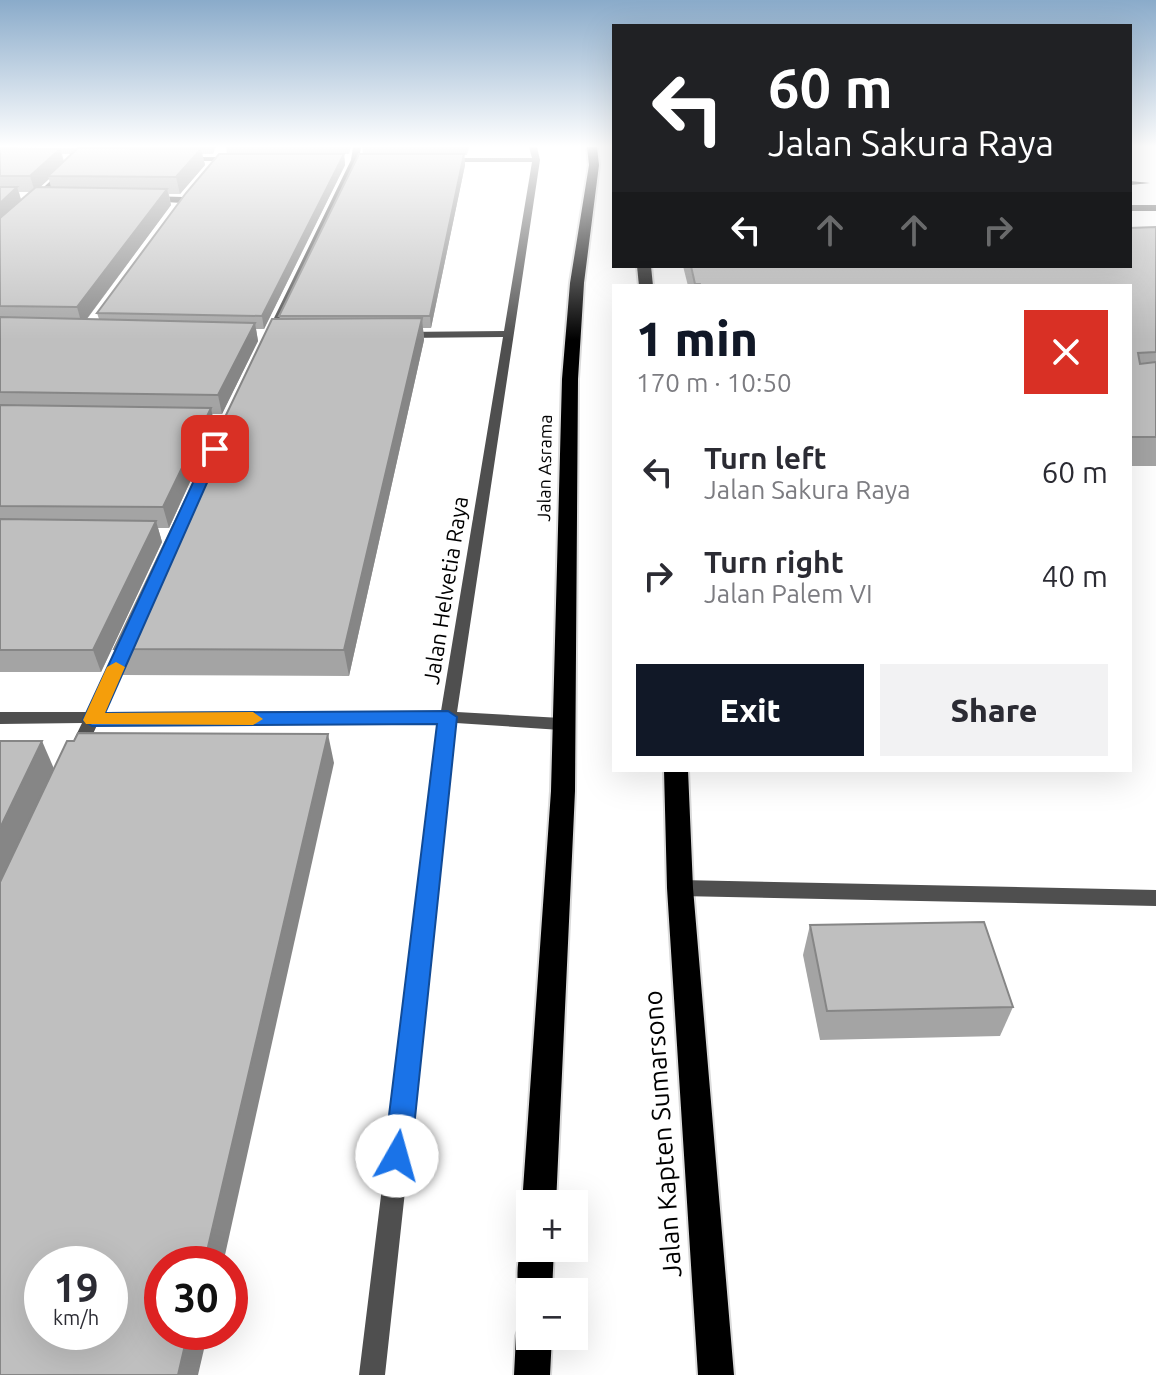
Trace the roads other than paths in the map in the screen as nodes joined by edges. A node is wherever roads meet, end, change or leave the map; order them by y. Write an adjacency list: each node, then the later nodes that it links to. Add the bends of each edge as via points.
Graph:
1 (22, 211): 5 (street)
2 (329, 211): 7 (street)
3 (526, 211): 6 (street, Jalan Helvetia Raya)
4 (587, 211): 13 (highway, Jalan Asrama, via 570,379 568,643)
5 (0, 233)
6 (508, 334): 8 (street); 10 (street, Jalan Helvetia Raya)
7 (270, 335)
8 (381, 335)
9 (131, 635): 12 (street)
10 (448, 717): 12 (street); 13 (street); 20 (street, Jalan Helvetia Raya)
11 (0, 718): 12 (street)
12 (92, 720): 15 (street)
13 (561, 724): 18 (highway, Jalan Asrama, via 563,791)
14 (676, 772): 16 (highway, Jalan Kapten Sumarsono)
15 (66, 776)
16 (680, 888): 17 (street); 22 (highway, Jalan Kapten Sumarsono)
17 (1156, 898)
18 (540, 1190)
19 (533, 1350): 21 (highway)
20 (372, 1375)
21 (532, 1375)
22 (716, 1375)

